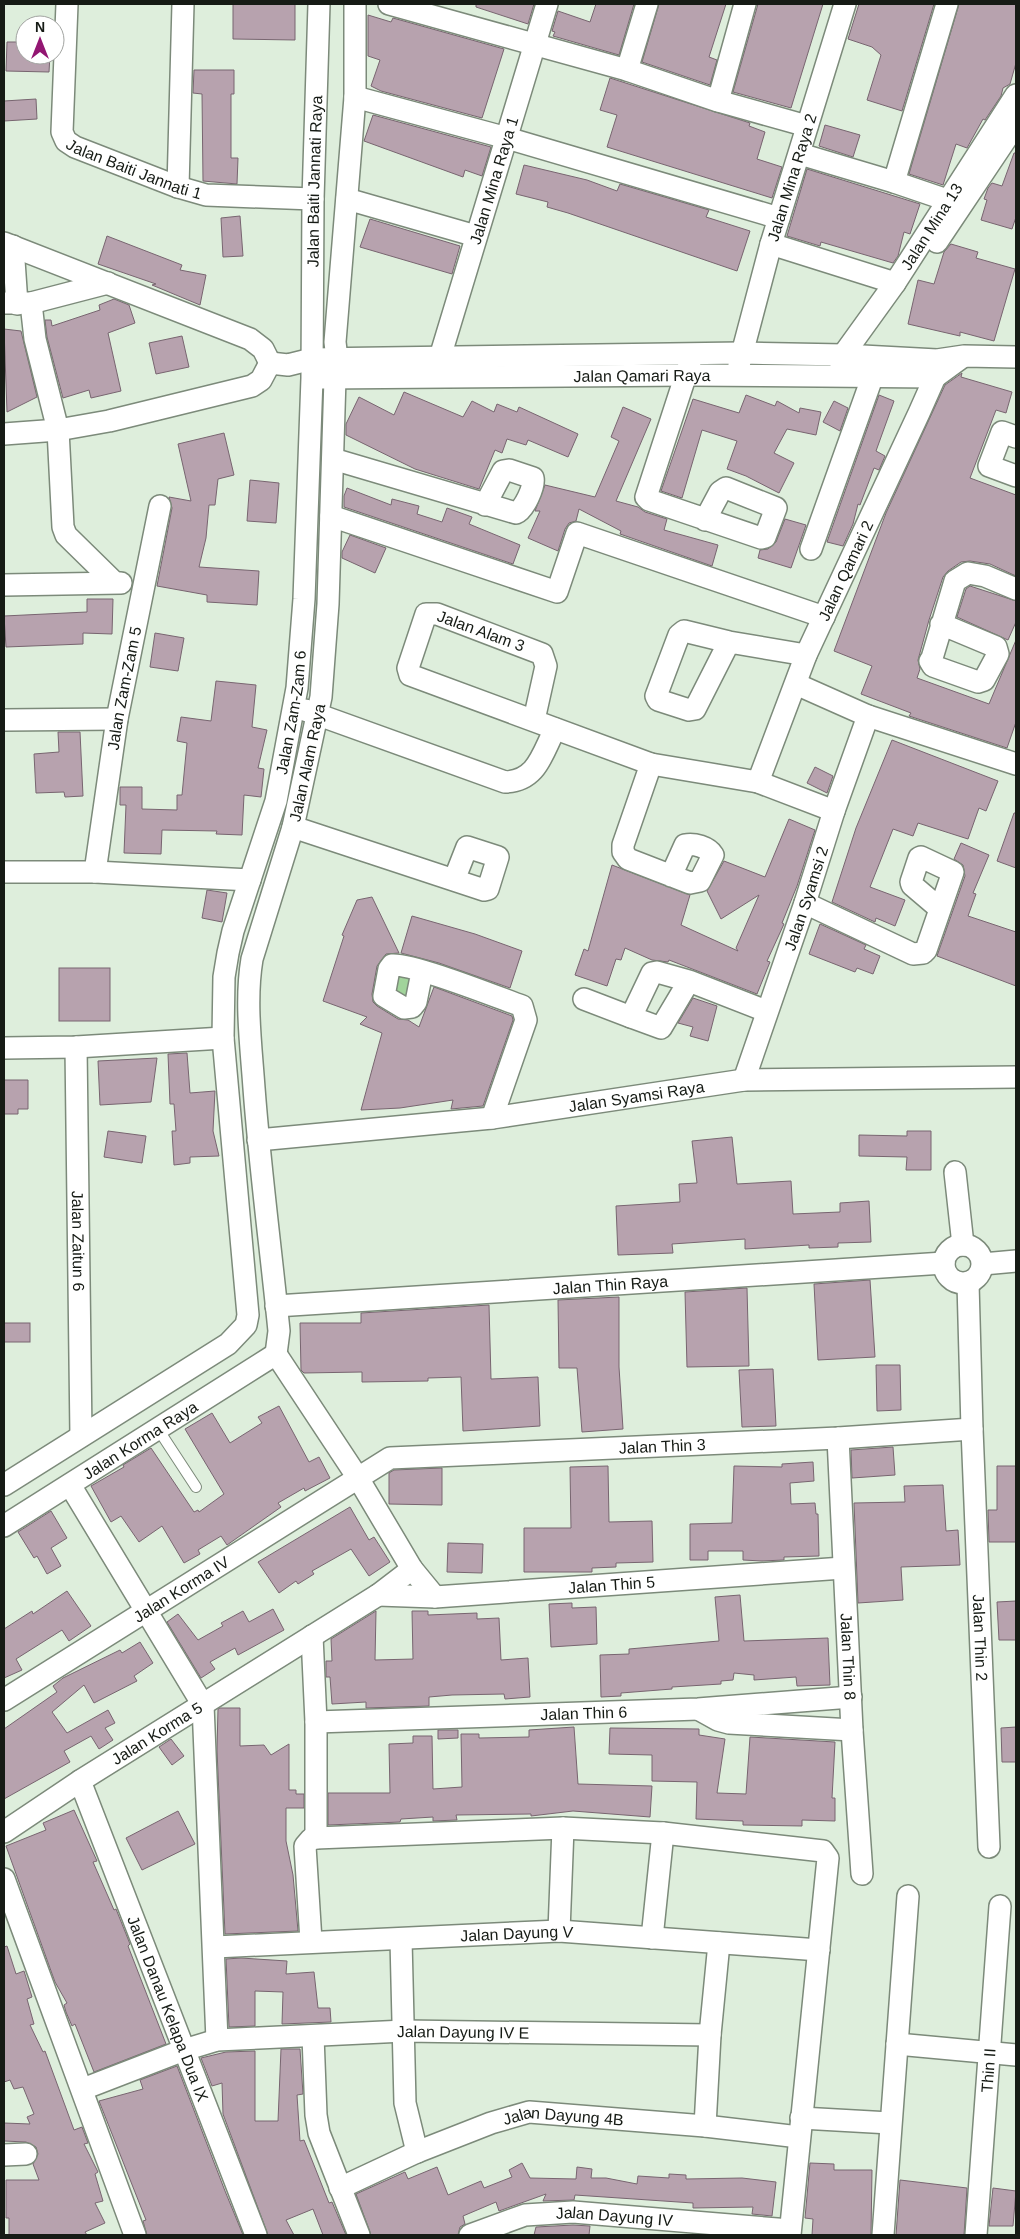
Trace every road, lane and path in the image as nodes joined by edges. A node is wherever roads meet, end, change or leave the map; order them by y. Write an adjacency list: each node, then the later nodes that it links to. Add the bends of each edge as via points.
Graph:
1 (67, 4): 21 (street, Jalan Baiti Jannati 1, via 62,132 66,141)
2 (183, 4): 21 (street)
3 (319, 4): 22 (street, Jalan Baiti Jannati Raya)
4 (355, 4): 14 (street, Jalan Alam Raya)
5 (389, 4): 11 (street)
6 (547, 4): 11 (street, Jalan Mina Raya 1)
7 (647, 4): 12 (street)
8 (745, 4): 15 (street)
9 (846, 4): 17 (street, Jalan Mina Raya 2)
10 (947, 4): 20 (street)
11 (534, 46): 12 (street); 18 (street, Jalan Mina Raya 1)
12 (627, 70): 15 (street)
13 (1016, 95): 24 (street, Jalan Mina 13)
14 (355, 97): 18 (street); 23 (street, Jalan Alam Raya)
15 (718, 101): 17 (street)
16 (1016, 124): 35 (street, via 872,340)
17 (808, 126): 19 (street, Jalan Mina Raya 2)
18 (507, 138): 25 (street); 26 (street, Jalan Mina Raya 1)
19 (800, 154): 20 (street); 25 (street, Jalan Mina Raya 2)
20 (894, 182): 24 (street)
21 (178, 187): 22 (street, Jalan Baiti Jannati 1, via 206,194)
22 (313, 199): 38 (street, Jalan Baiti Jannati Raya)
23 (347, 199): 26 (street); 39 (street, Jalan Alam Raya, via 335,342)
24 (947, 200): 30 (street, Jalan Mina 13)
25 (779, 218): 28 (street, Jalan Mina Raya 2)
26 (476, 236): 34 (street, Jalan Mina Raya 1)
27 (8, 244): 29 (street); 31 (street)
28 (770, 244): 30 (street); 33 (street, Jalan Mina Raya 2)
29 (108, 283): 31 (street); 37 (street, via 250,339)
30 (895, 283): 35 (street, Jalan Mina 13)
31 (17, 303): 45 (street, via 35,339)
32 (692, 353): 33 (street, Jalan Qamari Raya); 34 (street, Jalan Qamari Raya); 41 (street)
33 (741, 353): 35 (street, Jalan Qamari Raya); 43 (street, Jalan Mina Raya 2)
34 (440, 356): 39 (street, Jalan Qamari Raya); 42 (street, Jalan Mina Raya 1)
35 (854, 356): 40 (street, Jalan Qamari Raya); 44 (street)
36 (1016, 357): 40 (street, via 964,356)
37 (279, 364): 38 (street, Jalan Qamari Raya); 45 (street, via 252,386 109,421)
38 (312, 368): 39 (street, Jalan Qamari Raya); 64 (street, Jalan Zam-Zam 6, via 304,599)
39 (336, 369): 42 (street, Jalan Qamari Raya); 48 (street, Jalan Alam Raya)
40 (936, 369): 44 (street, Jalan Qamari Raya); 59 (street, Jalan Qamari 2)
41 (687, 375): 42 (street, Jalan Qamari Raya); 43 (street, Jalan Qamari Raya); 53 (street, via 646,493 649,500)
42 (434, 376)
43 (738, 376): 44 (street, Jalan Qamari Raya)
44 (855, 377): 54 (street)
45 (58, 430): 46 (street); 55 (street, via 63,527 66,535)
46 (4, 434)
47 (1016, 437): 49 (street, via 1002,432 989,466)
48 (333, 459): 50 (street); 52 (street, Jalan Alam Raya)
49 (1016, 476)
50 (485, 505)
51 (160, 506): 56 (street, Jalan Zam-Zam 5)
52 (331, 516): 59 (street, via 557,592 577,533); 65 (street, Jalan Alam Raya)
53 (705, 520)
54 (811, 549)
55 (114, 582): 56 (street); 57 (street)
56 (142, 584): 67 (street, Jalan Zam-Zam 5)
57 (4, 585)
58 (1016, 589): 60 (street, via 985,576 968,573 954,582)
59 (824, 617): 62 (street, Jalan Qamari 2)
60 (941, 624)
61 (729, 642): 62 (street)
62 (806, 655): 63 (street, Jalan Qamari 2)
63 (796, 684): 66 (street); 73 (street, Jalan Qamari 2)
64 (294, 708): 65 (street); 79 (street, Jalan Zam-Zam 6, via 276,801)
65 (319, 714): 70 (street, via 505,782 514,782 531,774); 75 (street, Jalan Alam Raya)
66 (868, 716): 71 (street); 74 (street, Jalan Syamsi 2)
67 (117, 719): 68 (street); 77 (street, Jalan Zam-Zam 5)
68 (4, 720)
69 (534, 720): 69 (street, Jalan Alam 3, via 410,675 408,668 426,614 437,614 542,654 546,666); 70 (street, Jalan Alam 3)
70 (556, 729): 72 (street, Jalan Alam 3)
71 (1016, 762)
72 (651, 764): 73 (street, Jalan Alam 3); 78 (street, via 623,852 628,859)
73 (758, 782): 74 (street, Jalan Alam 3)
74 (834, 811): 81 (street, Jalan Syamsi 2)
75 (293, 827): 80 (street); 94 (street, Jalan Alam Raya, via 248,980)
76 (4, 872): 77 (street)
77 (95, 872): 79 (street)
78 (670, 876)
79 (250, 880): 88 (street, Jalan Zam-Zam 6, via 233,932 224,977)
80 (454, 880)
81 (805, 903): 82 (street, via 917,955 926,950); 86 (street, Jalan Syamsi 2)
82 (939, 908)
83 (422, 972): 93 (street, via 522,1006 525,1011 526,1020)
84 (689, 981): 86 (street); 87 (street, via 661,1028); 87 (street, via 664,973 652,973)
85 (584, 999): 87 (street)
86 (766, 1011): 92 (street, Jalan Syamsi 2)
87 (631, 1017)
88 (223, 1038): 89 (street); 105 (street, Jalan Zam-Zam 6, via 248,1303 246,1325 228,1344)
89 (76, 1047): 90 (street); 105 (street, Jalan Zaitun 6)
90 (4, 1048)
91 (1016, 1078): 92 (street, Jalan Syamsi Raya)
92 (744, 1080): 93 (street, Jalan Syamsi Raya)
93 (492, 1118): 94 (street, Jalan Syamsi Raya)
94 (258, 1140): 101 (street, Jalan Alam Raya)
95 (955, 1172): 96 (street)
96 (962, 1244): 98 (street, via 950,1250); 99 (street, via 977,1250)
97 (1016, 1261): 99 (street)
98 (944, 1263): 100 (street, via 947,1275 956,1282); 101 (street, Jalan Thin Raya)
99 (983, 1264): 100 (street, via 979,1276)
100 (968, 1283): 104 (street, Jalan Thin 2)
101 (276, 1306): 102 (street, Jalan Alam Raya, via 280,1331)
102 (276, 1354): 103 (street, Jalan Korma Raya); 107 (street)
103 (158, 1429): 108 (street, Jalan Korma Raya); 110 (lane)
104 (972, 1429): 106 (street, Jalan Thin 3); 129 (street, Jalan Thin 2)
105 (81, 1436): 109 (street)
106 (838, 1438): 107 (street, Jalan Thin 3, via 397,1456); 113 (street, Jalan Thin 8)
107 (358, 1478): 112 (street); 116 (street, Jalan Korma IV)
108 (70, 1485): 111 (street, Jalan Korma Raya); 116 (street)
109 (4, 1486)
110 (196, 1487)
111 (4, 1526)
112 (412, 1568): 114 (street, Jalan Korma 5); 115 (street)
113 (843, 1568): 115 (street, Jalan Thin 5); 118 (street, Jalan Thin 8)
114 (378, 1595): 115 (street, Jalan Thin 5); 117 (street, Jalan Korma 5)
115 (435, 1597)
116 (146, 1609): 119 (street, Jalan Korma IV); 120 (street)
117 (312, 1636): 120 (street, Jalan Korma 5); 122 (street)
118 (851, 1696): 121 (street, Jalan Thin 6); 123 (street, Jalan Thin 8)
119 (4, 1700)
120 (203, 1705): 124 (street, Jalan Korma 5); 139 (street)
121 (698, 1709): 122 (street, Jalan Thin 6); 123 (street, via 729,1723)
122 (316, 1722): 128 (street)
123 (852, 1730): 130 (street, Jalan Thin 8)
124 (80, 1780): 126 (street, Jalan Korma 5); 146 (street, Jalan Danau Kelapa Dua IX)
125 (562, 1828): 127 (street); 128 (street); 134 (street)
126 (4, 1832)
127 (663, 1833): 135 (street); 140 (street, via 823,1851 828,1858)
128 (316, 1838): 137 (street, via 310,1839 305,1846)
129 (989, 1847)
130 (862, 1874)
131 (4, 1880): 149 (street)
132 (908, 1896): 145 (street)
133 (1000, 1906): 147 (street, Thin II)
134 (559, 1931): 135 (street, Jalan Dayung V); 136 (street, Jalan Dayung V)
135 (652, 1938): 138 (street, Jalan Dayung V)
136 (401, 1940): 137 (street, Jalan Dayung V); 141 (street)
137 (311, 1941): 139 (street, Jalan Dayung V)
138 (719, 1943): 140 (street, Jalan Dayung V); 142 (street)
139 (215, 1947): 144 (street)
140 (819, 1950): 152 (street)
141 (404, 2032): 142 (street, Jalan Dayung IV E); 143 (street, Jalan Dayung IV E); 153 (street, via 405,2103)
142 (710, 2035): 151 (street)
143 (314, 2036): 144 (street, Jalan Dayung IV E); 156 (street, via 317,2123)
144 (217, 2040): 146 (street, Jalan Dayung IV E)
145 (897, 2044): 147 (street); 150 (street)
146 (184, 2050): 149 (street, Jalan Dayung IV E); 160 (street, Jalan Danau Kelapa Dua IX)
147 (989, 2052): 148 (street); 164 (street, Thin II)
148 (1016, 2055)
149 (83, 2089): 159 (street)
150 (890, 2123): 152 (street, Jalan Dayung 4B); 163 (street)
151 (705, 2126): 152 (street, Jalan Dayung 4B); 153 (street, Jalan Dayung 4B, via 528,2112 491,2122)
152 (800, 2127): 158 (street)
153 (417, 2152): 156 (street, Jalan Dayung 4B)
154 (26, 2154): 155 (street)
155 (4, 2155)
156 (340, 2188): 161 (street)
157 (622, 2225): 158 (street, Jalan Dayung IV); 162 (street, Jalan Dayung IV, via 542,2212)
158 (790, 2232)
159 (135, 2235)
160 (256, 2235)
161 (359, 2235)
162 (470, 2235)
163 (883, 2235)
164 (976, 2235)

